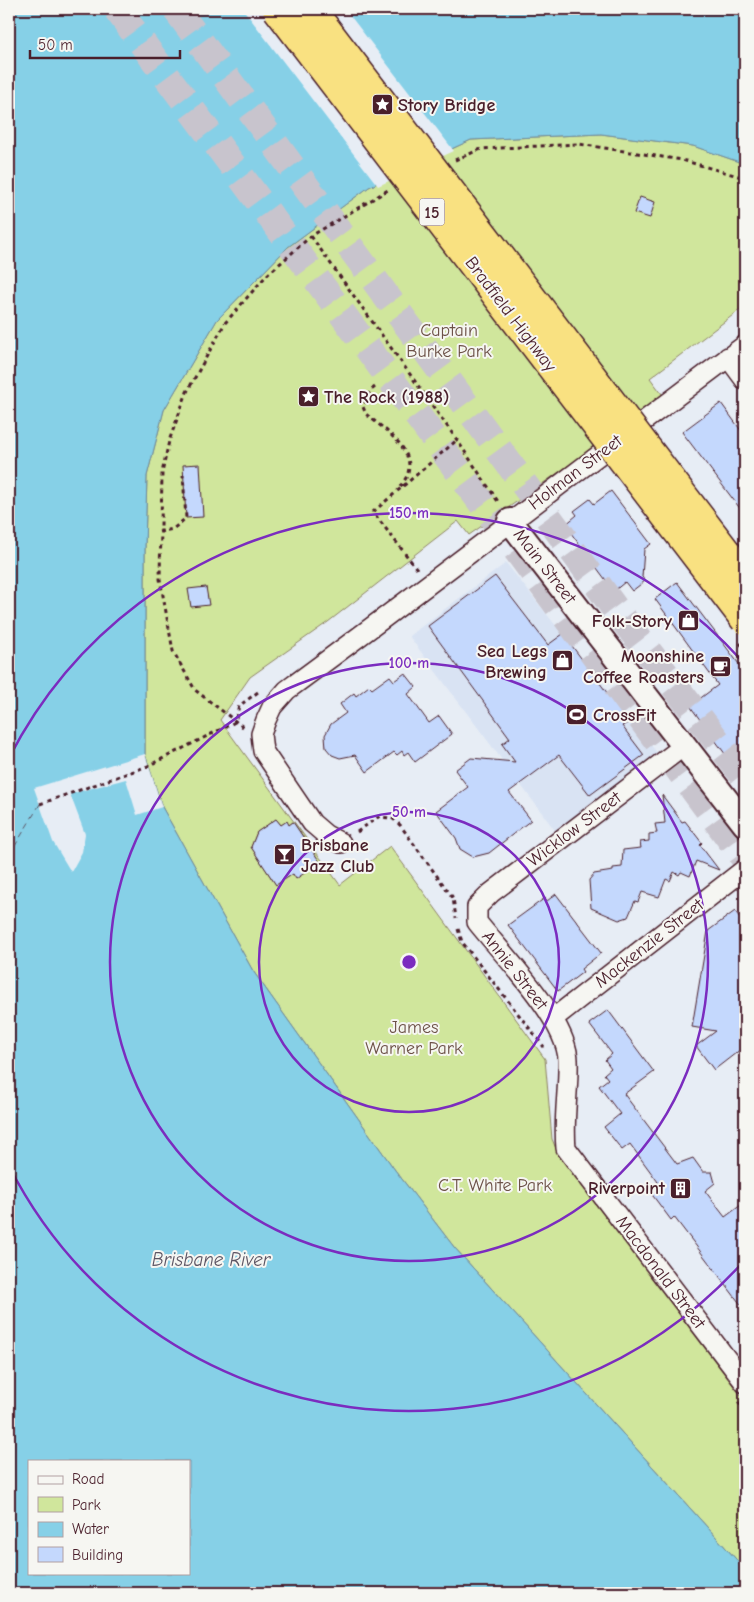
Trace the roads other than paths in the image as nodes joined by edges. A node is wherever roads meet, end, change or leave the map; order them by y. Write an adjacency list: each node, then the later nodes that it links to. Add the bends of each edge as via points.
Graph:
1 (277, 9): 8 (highway, Bradfield Highway / 15, bridge)
2 (311, 9): 7 (highway, Bradfield Highway / 15, bridge)
3 (745, 345): 4 (street, Holman Street)
4 (728, 358): 5 (street); 6 (street, Holman Street)
5 (745, 380)
6 (510, 521): 9 (street, Main Street); 11 (street, Holman Street, via 430,585 287,690 272,707 261,734 263,751 312,822 326,835)
7 (745, 576)
8 (745, 620)
9 (685, 745): 10 (street, Main Street); 13 (street, Wicklow Street, via 491,893 477,907)
10 (745, 824)
11 (342, 843)
12 (745, 868): 14 (street, Mackenzie Street)
13 (477, 922): 14 (street, Annie Street)
14 (554, 1018): 15 (street, Macdonald Street, via 568,1061 564,1123 566,1148)
15 (745, 1383)

